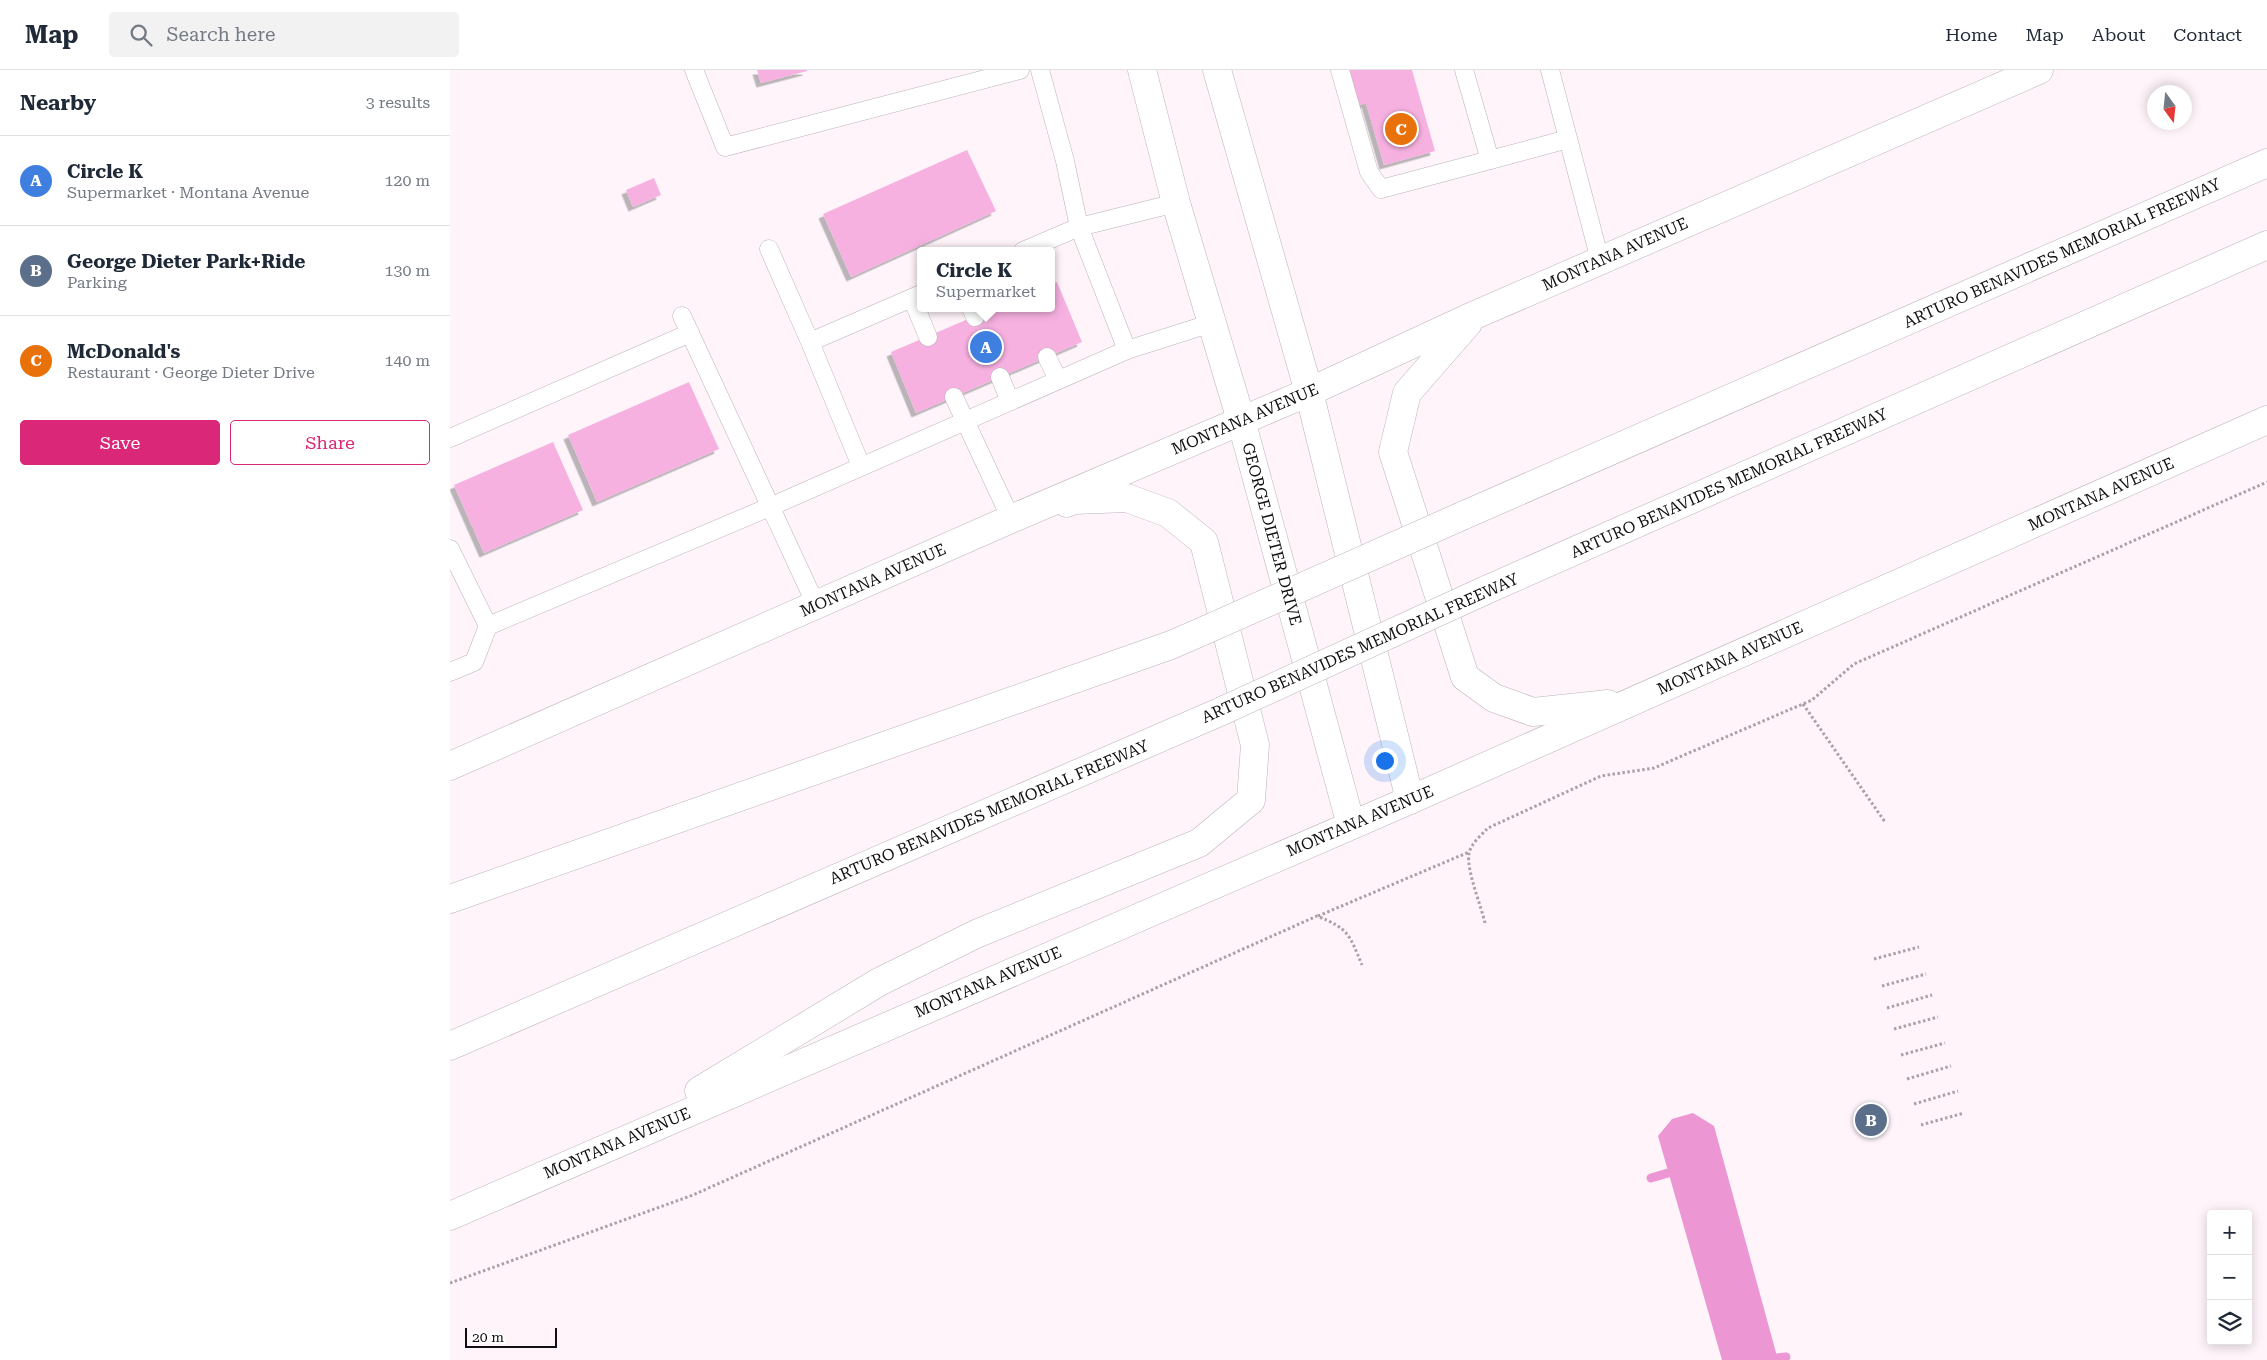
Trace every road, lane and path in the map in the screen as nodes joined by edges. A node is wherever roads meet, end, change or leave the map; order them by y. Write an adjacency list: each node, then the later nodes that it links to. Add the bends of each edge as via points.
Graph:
1 (694, 70): 2 (lane, via 725,147)
2 (1020, 70)
3 (1040, 70): 14 (lane)
4 (1142, 70): 13 (main road, GEORGE DIETER DRIVE)
5 (1217, 70): 31 (main road)
6 (1340, 70): 11 (lane, via 1369,172 1381,189)
7 (1464, 70): 11 (lane)
8 (1550, 70): 10 (lane)
9 (2039, 70): 18 (main road, MONTANA AVENUE)
10 (1568, 139): 11 (lane); 18 (lane)
11 (1490, 160)
12 (2267, 163): 53 (main road, ARTURO BENAVIDES MEMORIAL FREEWAY, bridge, via 1171,645)
13 (1176, 203): 14 (lane); 23 (main road, GEORGE DIETER DRIVE)
14 (1079, 227): 16 (lane); 27 (lane)
15 (2267, 244): 66 (main road, ARTURO BENAVIDES MEMORIAL FREEWAY, bridge, via 1486,590 1222,711)
16 (1032, 247)
17 (769, 249): 26 (lane)
18 (1600, 260): 21 (main road, MONTANA AVENUE)
19 (916, 296): 26 (lane)
20 (921, 312): 25 (lane)
21 (1476, 314): 31 (main road, MONTANA AVENUE); 46 (main road, via 1406,393 1393,452 1466,677 1494,698 1533,712)
22 (682, 316): 24 (lane)
23 (1212, 323): 27 (lane); 34 (main road, GEORGE DIETER DRIVE)
24 (690, 333): 37 (lane); 40 (lane)
25 (928, 336)
26 (810, 342): 38 (lane)
27 (1127, 350): 30 (lane)
28 (1047, 357): 30 (lane)
29 (1000, 377): 33 (lane)
30 (1058, 380): 33 (lane)
31 (1309, 392): 34 (main road, MONTANA AVENUE); 49 (main road)
32 (954, 396): 36 (lane)
33 (1010, 400): 36 (lane)
34 (1241, 420): 41 (main road, MONTANA AVENUE); 51 (main road, GEORGE DIETER DRIVE)
35 (2267, 420): 46 (main road, MONTANA AVENUE)
36 (965, 421): 38 (lane); 41 (lane)
37 (450, 438)
38 (861, 466): 40 (lane)
39 (2267, 482): 47 (path, via 1854,664 1812,700)
40 (772, 506): 43 (lane); 44 (lane)
41 (1010, 519): 43 (main road, MONTANA AVENUE); 74 (main road, via 1074,500 1127,498 1168,513 1204,542 1255,745 1251,800 1199,843 976,934 879,982 726,1076)
42 (450, 549): 44 (lane)
43 (816, 605): 48 (main road, MONTANA AVENUE)
44 (488, 626): 45 (lane, via 474,662)
45 (450, 672)
46 (1633, 701): 49 (main road, MONTANA AVENUE)
47 (1802, 704): 50 (path); 52 (path, via 1654,768 1601,776 1488,828)
48 (450, 766)
49 (1410, 800): 51 (main road, MONTANA AVENUE)
50 (1885, 822)
51 (1351, 825): 74 (main road, MONTANA AVENUE)
52 (1469, 852): 54 (path); 55 (path)
53 (450, 899)
54 (1317, 916): 58 (path, via 1339,925 1350,935); 76 (path, via 693,1195)
55 (1485, 923)
56 (1919, 947): 57 (path)
57 (1874, 959)
58 (1362, 965)
59 (1926, 974): 60 (path)
60 (1882, 986)
61 (1932, 995): 62 (path)
62 (1888, 1008)
63 (1938, 1017): 64 (path)
64 (1894, 1029)
65 (1945, 1043): 67 (path)
66 (450, 1046)
67 (1901, 1055)
68 (1951, 1066): 69 (path)
69 (1907, 1079)
70 (1958, 1091): 71 (path)
71 (1914, 1104)
72 (1964, 1113): 73 (path)
73 (1921, 1125)
74 (541, 1176): 75 (main road, MONTANA AVENUE)
75 (450, 1216)
76 (450, 1283)

